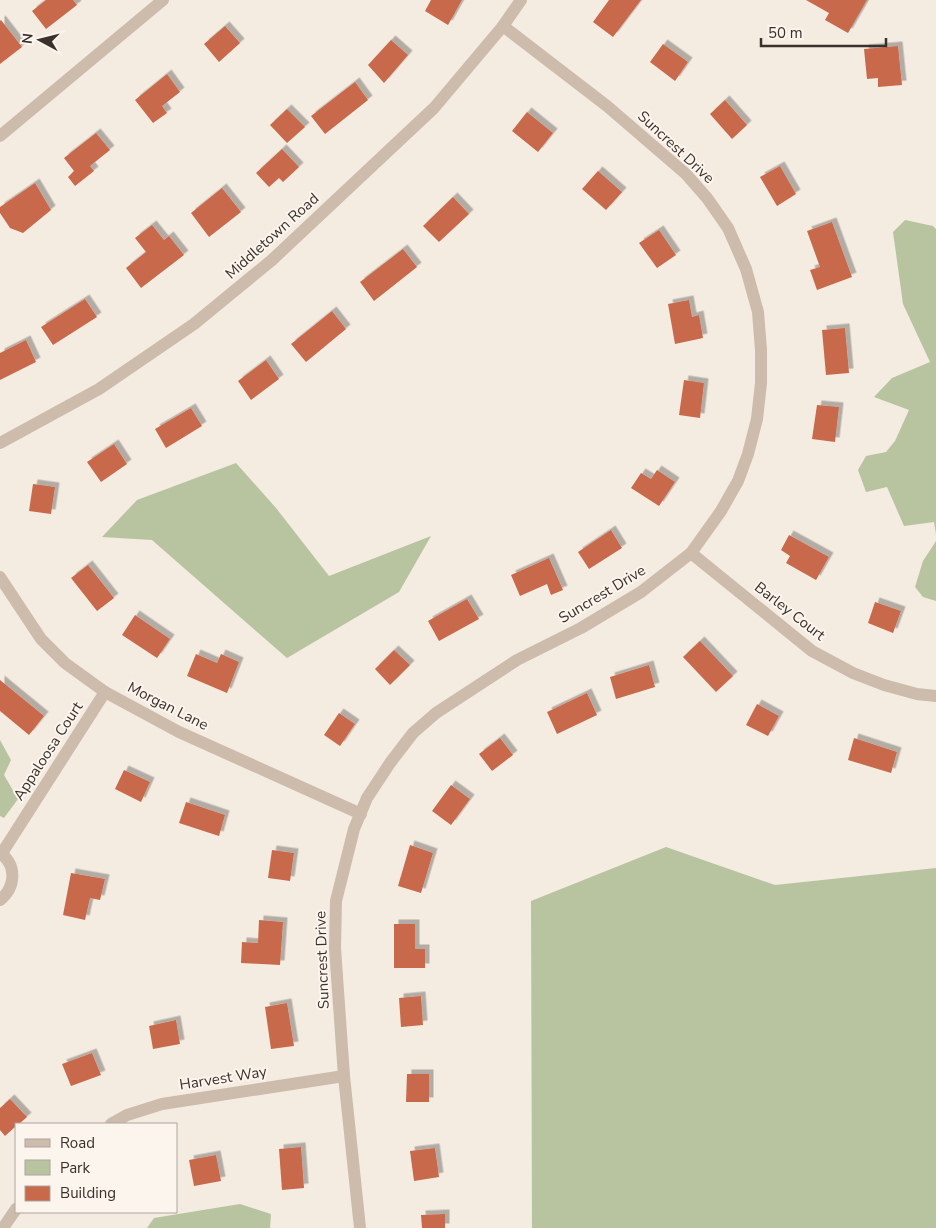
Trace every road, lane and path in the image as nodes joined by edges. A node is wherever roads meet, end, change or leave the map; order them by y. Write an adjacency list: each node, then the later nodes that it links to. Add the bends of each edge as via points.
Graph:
1 (163, 0): 4 (street)
2 (521, 0): 3 (street, Middletown Road)
3 (502, 26): 5 (street, Middletown Road, via 434,108 265,266 194,324 99,389); 6 (street, Suncrest Drive, via 607,106 686,174 728,228 746,269 758,312 761,350 757,420 738,481)
4 (0, 136)
5 (0, 443)
6 (690, 553): 9 (street, Barley Court, via 812,651 884,685); 10 (street, Suncrest Drive, via 641,592 581,628 517,660 436,714 413,733 390,763 367,798)
7 (0, 577): 8 (street, Morgan Lane, via 41,639 65,663)
8 (105, 692): 10 (street, Morgan Lane, via 179,732); 11 (street, Appaloosa Court)
9 (936, 696)
10 (361, 814): 13 (street, Suncrest Drive, via 354,829 336,900 335,948)
11 (1, 853): 12 (street, Appaloosa Court, via 8,860 13,876 8,893)
12 (0, 900)
13 (344, 1076): 14 (street, Harvest Way, via 162,1104); 17 (street, Suncrest Drive)
14 (112, 1123)
15 (15, 1210): 16 (street)
16 (3, 1228)
17 (360, 1228)

